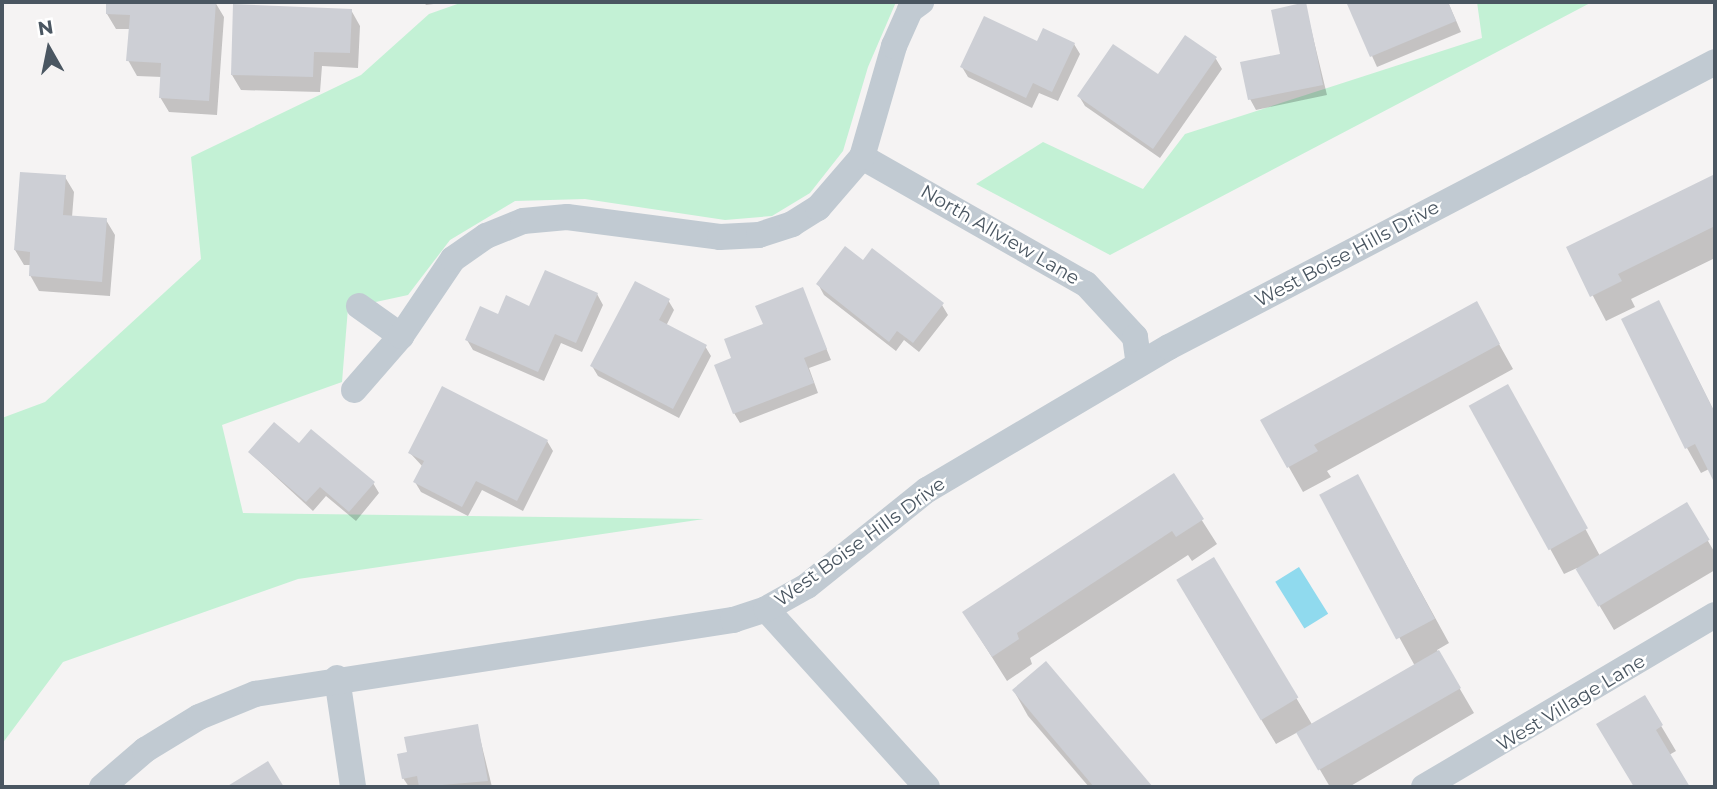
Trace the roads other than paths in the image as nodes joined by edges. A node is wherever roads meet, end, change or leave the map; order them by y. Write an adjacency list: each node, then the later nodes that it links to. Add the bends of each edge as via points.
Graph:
1 (920, 2): 3 (street, via 910,10 894,46)
2 (1715, 62): 6 (street, West Boise Hills Drive)
3 (862, 157): 5 (street, via 818,208 792,224 759,235 720,237 567,217 523,220 486,236 453,259); 6 (street, North Allview Lane, via 1086,284 1136,337)
4 (359, 306): 5 (street)
5 (401, 336): 7 (street)
6 (1139, 364): 8 (street, West Boise Hills Drive, via 927,490 807,586)
7 (354, 390)
8 (766, 609): 10 (street, West Boise Hills Drive, via 733,620); 13 (street)
9 (1715, 615): 14 (street, West Village Lane)
10 (337, 678): 11 (street, West Boise Hills Drive, via 255,694 199,717 145,750); 12 (street)
11 (102, 787)
12 (353, 787)
13 (927, 787)
14 (1424, 787)

